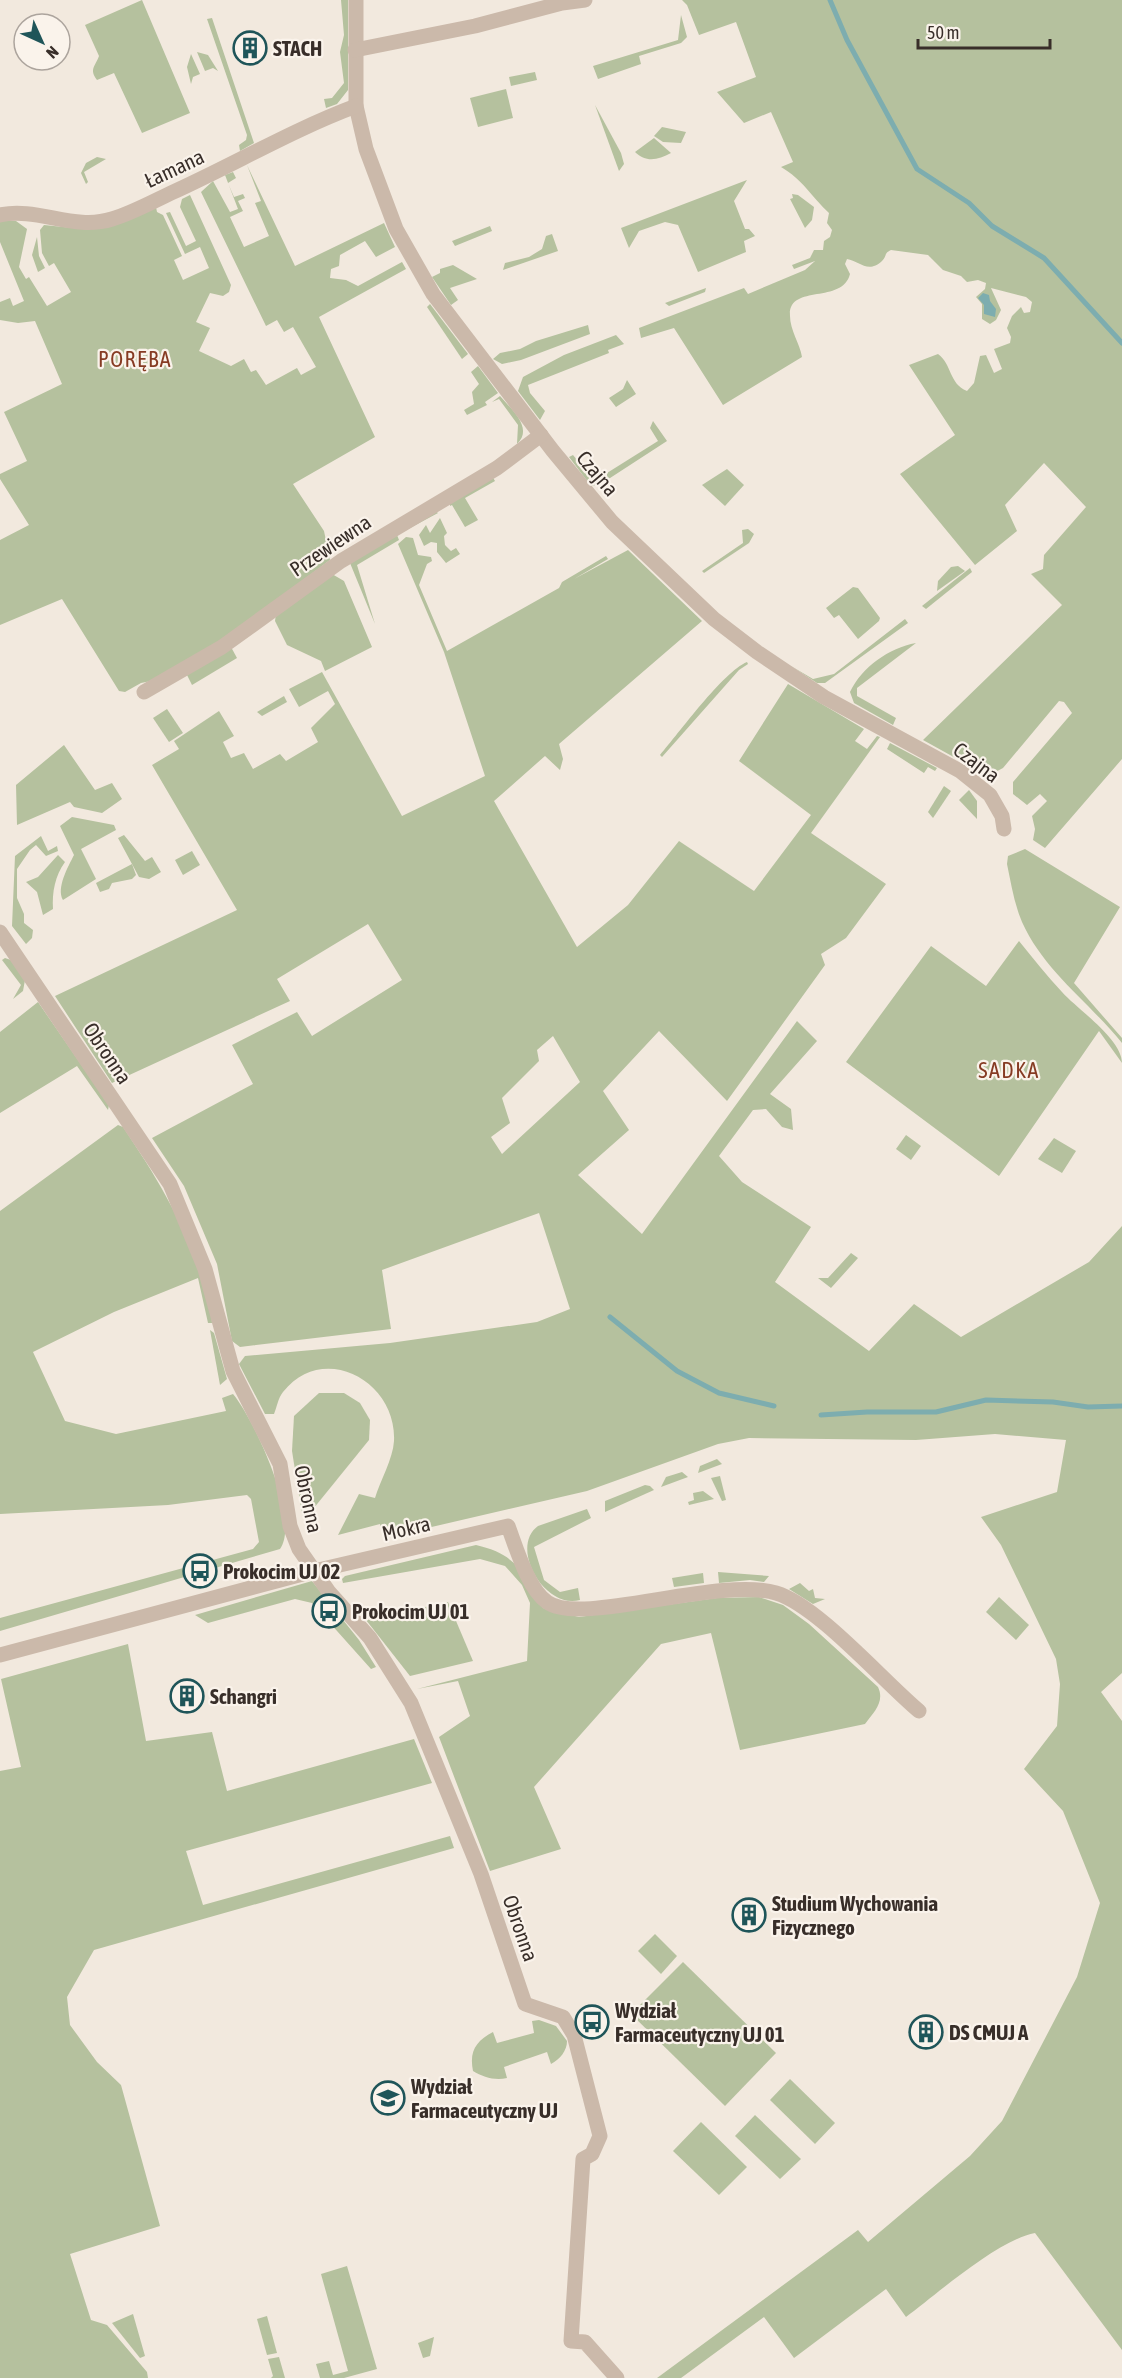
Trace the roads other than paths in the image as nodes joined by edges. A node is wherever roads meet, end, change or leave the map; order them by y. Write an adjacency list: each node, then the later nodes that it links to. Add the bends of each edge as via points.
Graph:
1 (356, 0): 3 (street, Czajna)
2 (585, 0): 3 (street)
3 (356, 50): 4 (street, Czajna)
4 (356, 106): 5 (street, Łamana, via 111,219 85,224 26,213); 6 (street, Czajna, via 382,195 419,273)
5 (0, 215)
6 (540, 435): 7 (street, Przewiewna, via 497,468 341,561 222,646); 8 (street, Czajna, via 612,522 714,619 814,691 960,771 990,795 1002,816)
7 (144, 693)
8 (1004, 829)
9 (0, 932): 10 (street, Obronna, via 170,1184 206,1269 232,1371 280,1464 290,1526 298,1549)
10 (314, 1571): 11 (street, Mokra); 12 (street, Mokra, via 508,1526 537,1592 548,1604 579,1612 724,1589 772,1592 787,1597 817,1618); 13 (street, Obronna, via 370,1638 411,1702 481,1874 525,2004 563,2017 574,2035 600,2136 592,2154 583,2159 571,2341 585,2342)
11 (0, 1655)
12 (920, 1711)
13 (617, 2378)

